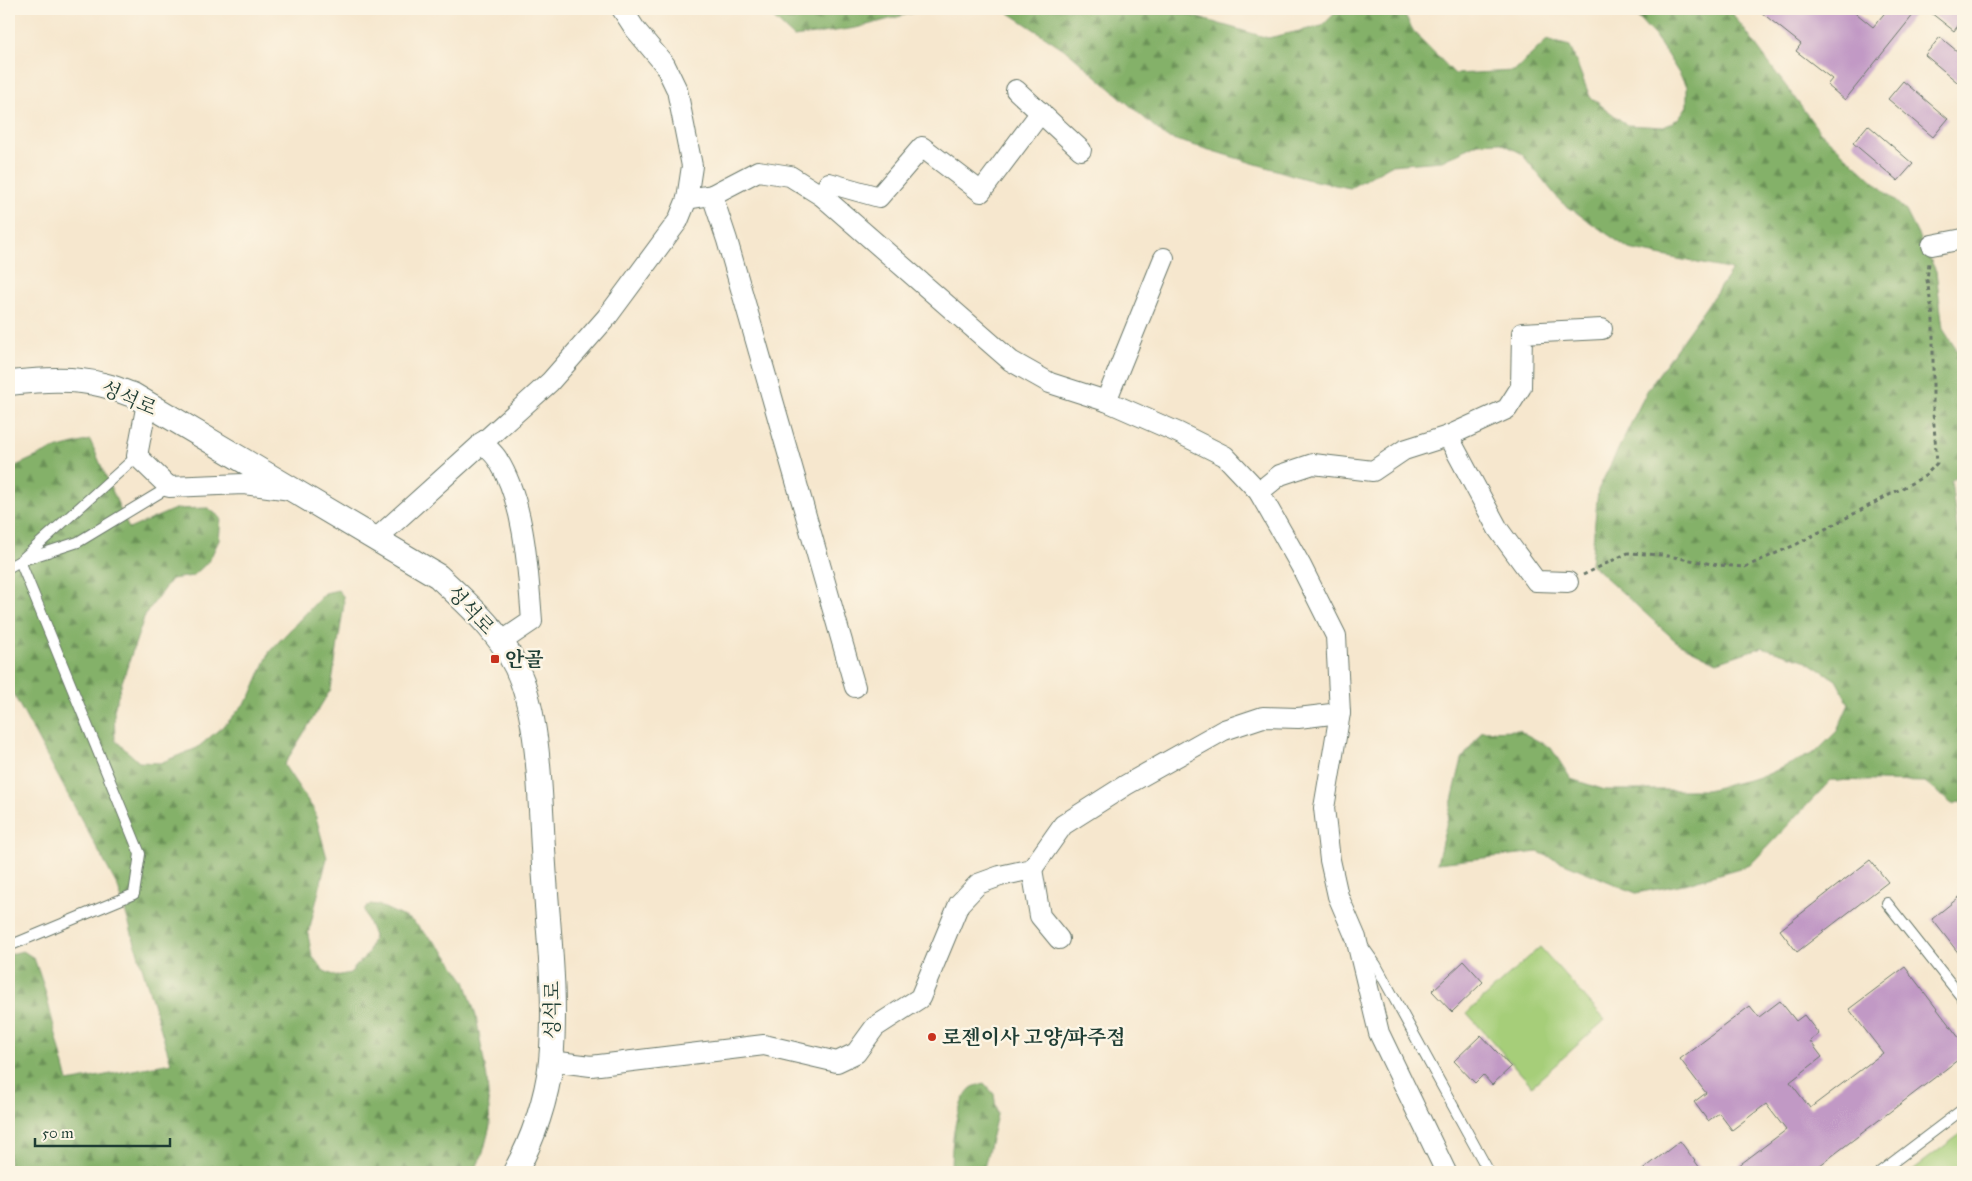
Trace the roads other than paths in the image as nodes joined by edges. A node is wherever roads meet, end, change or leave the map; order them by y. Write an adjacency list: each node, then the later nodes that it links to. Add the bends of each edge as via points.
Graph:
1 (622, 9): 7 (street, via 665,65 677,90 692,166)
2 (1016, 90): 3 (street)
3 (1041, 112): 4 (street); 6 (street, via 981,192 922,148 879,197 829,183)
4 (1082, 150)
5 (712, 195): 6 (street, via 758,171 790,176); 7 (street); 26 (street, via 728,240)
6 (822, 196): 13 (street, via 1011,361 1050,383)
7 (687, 199): 16 (street, via 678,220 607,317 550,382)
8 (1963, 239): 9 (street)
9 (1932, 245)
10 (1164, 258): 13 (street)
11 (1602, 328): 15 (street, via 1522,333 1521,387 1507,409)
12 (9, 383): 14 (street, 성석로, via 74,380 104,385)
13 (1106, 401): 20 (street, via 1225,456)
14 (147, 403): 17 (street); 19 (street, 성석로)
15 (1448, 436): 20 (street, via 1404,450 1373,470 1313,464 1280,475); 24 (street, via 1498,529 1536,581)
16 (482, 442): 21 (street); 25 (street, via 498,459 517,503 529,577 532,621)
17 (138, 456): 18 (street); 22 (lane)
18 (169, 487): 19 (street, via 244,484); 22 (lane, via 78,542)
19 (296, 491): 21 (street, 성석로)
20 (1259, 492): 27 (street, via 1336,636)
21 (377, 538): 25 (street, 성석로, via 438,576 475,611)
22 (20, 561): 23 (lane); 32 (lane, via 140,854 134,894)
23 (9, 567)
24 (1568, 582)
25 (501, 642): 34 (street, 성석로, via 522,680 530,709 538,775 554,994)
26 (855, 687)
27 (1340, 713): 28 (street, via 1298,718 1263,717 1224,730 1063,825); 30 (street, via 1324,808 1338,896)
28 (1032, 869): 31 (street, via 1040,916); 34 (street, via 978,884 959,904 920,998 875,1028 856,1053 836,1062 764,1045 591,1066)
29 (1887, 903): 33 (lane)
30 (1356, 938): 37 (street, via 1379,1033); 38 (lane, via 1376,965)
31 (1059, 939)
32 (9, 946)
33 (1963, 999)
34 (551, 1061): 36 (street, 성석로, via 546,1093 525,1154)
35 (1963, 1109): 39 (lane)
36 (515, 1172)
37 (1446, 1172)
38 (1488, 1172)
39 (1880, 1172)

